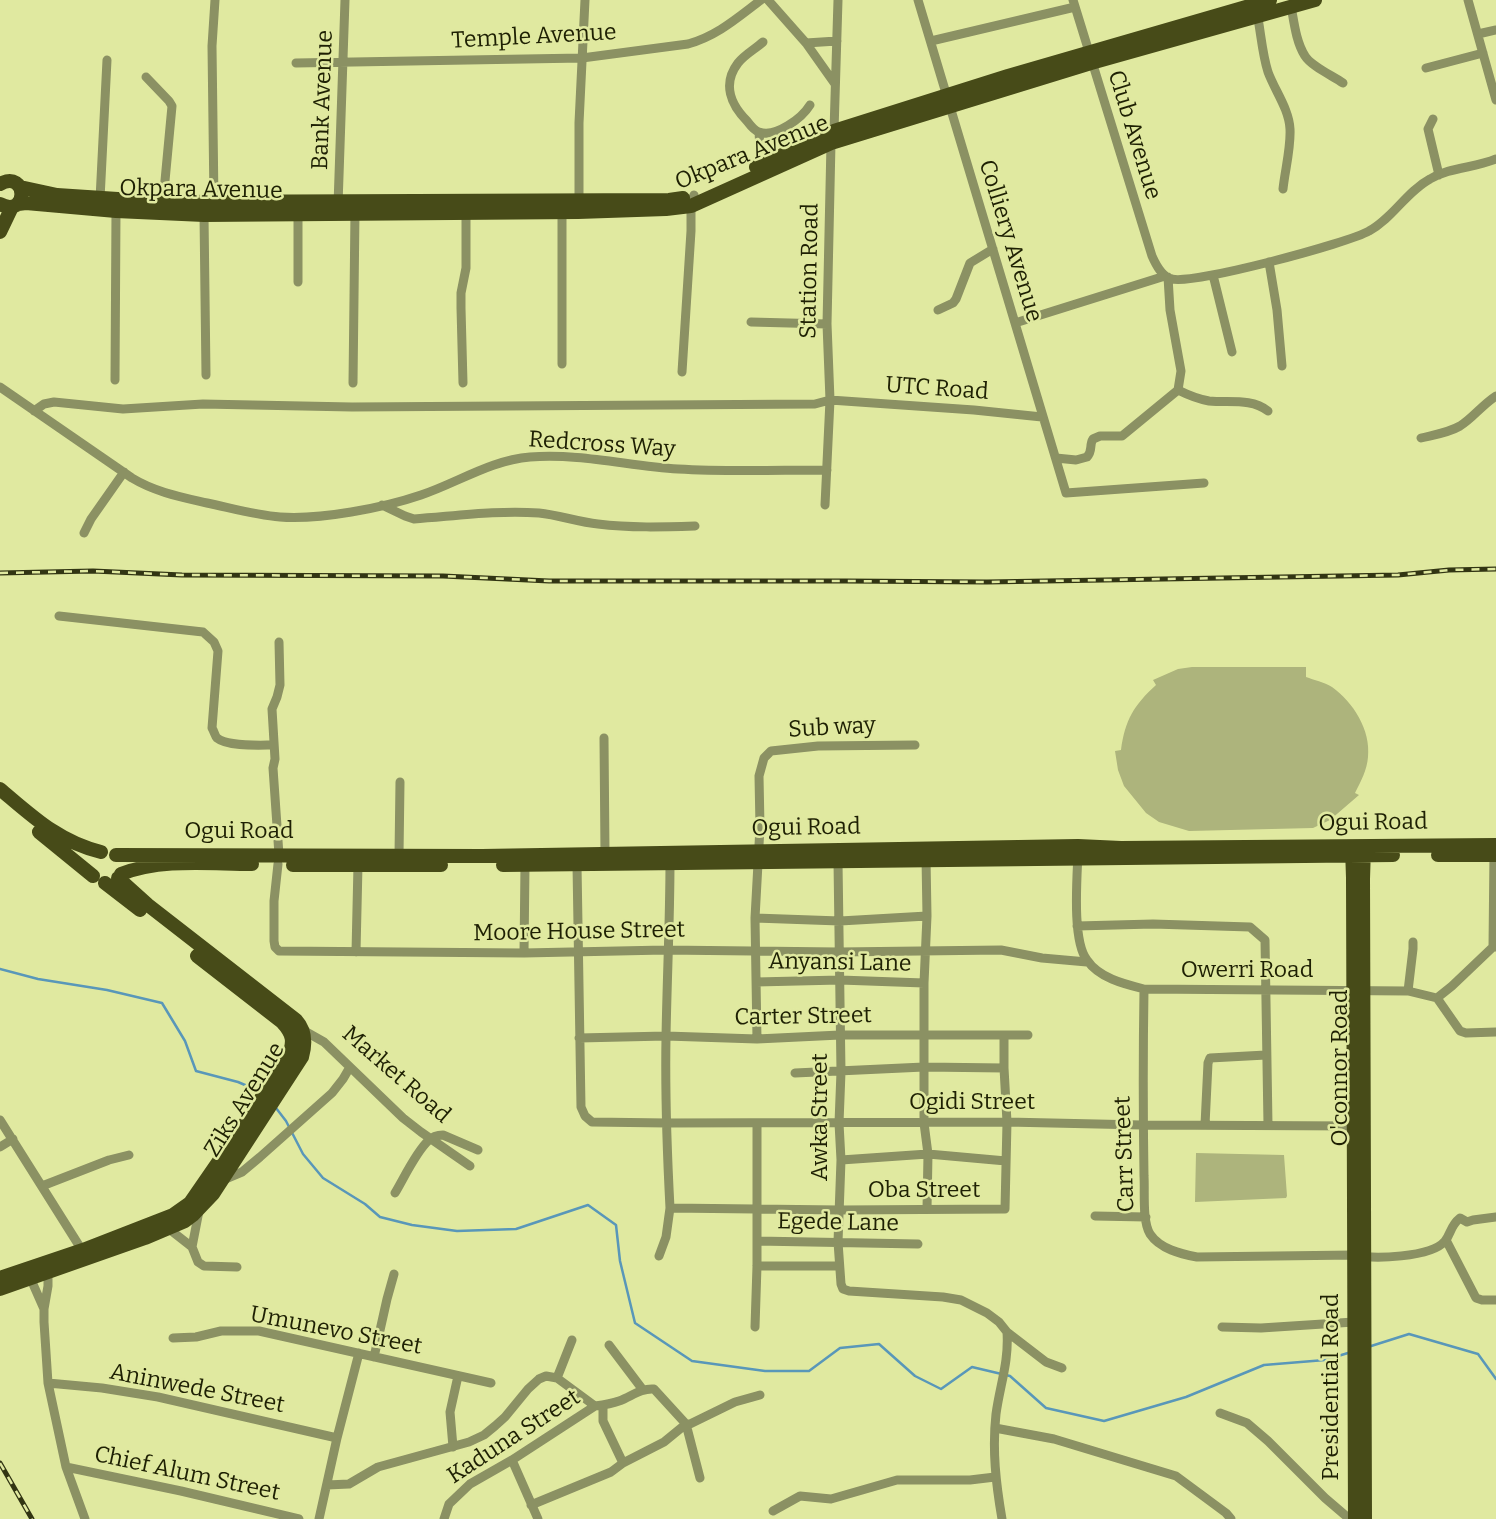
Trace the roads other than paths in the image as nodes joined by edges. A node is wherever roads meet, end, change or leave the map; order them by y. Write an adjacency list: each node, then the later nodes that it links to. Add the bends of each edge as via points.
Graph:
1 (215, 0): 47 (street)
2 (345, 0): 24 (street, Bank Avenue)
3 (585, 0): 22 (street)
4 (761, 0): 22 (street, Temple Avenue, via 699,41)
5 (768, 0): 19 (street)
6 (838, 0): 16 (street, Station Road)
7 (918, 0): 17 (street, Colliery Avenue)
8 (1270, 0): 13 (main road, Okpara Avenue)
9 (1315, 0): 12 (main road, Okpara Avenue)
10 (1468, 0): 15 (street)
11 (1074, 4): 17 (street); 21 (street, Club Avenue)
12 (1291, 6): 13 (main road, Okpara Avenue); 28 (street, via 1305,56)
13 (1257, 10): 21 (main road, Okpara Avenue); 43 (street, via 1262,51 1290,126)
14 (1496, 30): 15 (street)
15 (1478, 34): 20 (street)
16 (837, 41): 19 (street); 29 (street, Station Road)
17 (931, 41): 30 (street, Colliery Avenue)
18 (763, 42): 34 (street, via 738,63 729,89 737,109)
19 (806, 43): 29 (street)
20 (1483, 53): 26 (street); 31 (street)
21 (1090, 57): 30 (main road, Okpara Avenue); 63 (street, Club Avenue, via 1152,256)
22 (582, 58): 24 (street, Temple Avenue); 50 (street)
23 (107, 60): 44 (street)
24 (343, 62): 25 (street, Temple Avenue); 52 (street, Bank Avenue)
25 (296, 63)
26 (1426, 68)
27 (146, 77): 46 (street, via 172,106)
28 (1343, 83)
29 (835, 84): 35 (street, Station Road)
30 (948, 100): 35 (main road, Okpara Avenue); 60 (street, Colliery Avenue)
31 (1496, 100)
32 (810, 105): 34 (street, via 789,124)
33 (1433, 119): 40 (street, via 1429,138)
34 (759, 132): 37 (street)
35 (832, 137): 37 (main road, Okpara Avenue); 45 (main road, Okpara Avenue); 68 (street, Station Road)
36 (1496, 159): 38 (street)
37 (761, 164): 45 (main road, Okpara Avenue)
38 (1483, 164): 39 (street); 40 (street)
39 (1496, 168)
40 (1438, 175): 61 (street, via 1410,193 1368,232)
41 (1, 182): 42 (main road, Okpara Avenue, via 12,181)
42 (20, 187): 44 (main road, Okpara Avenue); 48 (main road, via 22,196)
43 (1283, 189)
44 (100, 199): 51 (main road, Okpara Avenue)
45 (693, 201): 50 (main road, Okpara Avenue, via 666,209); 72 (street)
46 (163, 202): 47 (main road, Okpara Avenue); 51 (main road, Okpara Avenue)
47 (214, 202): 52 (main road, Okpara Avenue)
48 (10, 205): 53 (main road, Okpara Avenue); 59 (main road)
49 (506, 206): 50 (main road, Okpara Avenue); 52 (main road, Okpara Avenue); 55 (main road, Okpara Avenue); 56 (main road, Okpara Avenue)
50 (579, 206): 56 (main road, Okpara Avenue)
51 (147, 207): 53 (main road, Okpara Avenue); 58 (main road, Okpara Avenue)
52 (338, 207): 54 (main road, Okpara Avenue); 57 (main road, Okpara Avenue)
53 (116, 211): 74 (street)
54 (355, 212): 55 (main road, Okpara Avenue); 75 (street)
55 (466, 212): 76 (street, via 461,293)
56 (562, 212): 70 (street)
57 (298, 214): 58 (main road, Okpara Avenue); 64 (street)
58 (204, 215): 73 (street)
59 (0, 232)
60 (993, 249): 65 (street, via 970,263 956,299); 67 (street, Colliery Avenue)
61 (1269, 262): 62 (street); 71 (street)
62 (1213, 275): 63 (street, via 1178,280); 69 (street)
63 (1166, 276): 67 (street); 78 (street, via 1181,371)
64 (298, 282)
65 (938, 310)
66 (751, 322): 68 (street)
67 (1015, 323): 83 (street, Colliery Avenue)
68 (827, 324): 80 (street, Station Road)
69 (1232, 352)
70 (562, 364)
71 (1282, 366)
72 (682, 372)
73 (206, 375)
74 (115, 380)
75 (353, 383)
76 (463, 383)
77 (0, 387): 81 (street, Redcross Way)
78 (1178, 390): 82 (street, via 1209,400 1251,402); 85 (street, via 1122,436 1093,439 1087,457)
79 (1496, 396): 84 (street, via 1458,427)
80 (830, 400): 81 (street, UTC Road, via 715,405 203,404 123,409 54,402); 83 (street, UTC Road); 86 (street, Station Road)
81 (34, 411): 87 (street, Redcross Way)
82 (1268, 411)
83 (1042, 417): 85 (street, Colliery Avenue)
84 (1420, 438)
85 (1056, 458): 88 (street, Colliery Avenue, via 1066,494)
86 (827, 470): 89 (street, Redcross Way, via 699,470 528,457 509,459 407,500); 90 (street, Station Road)
87 (124, 472): 89 (street, Redcross Way, via 170,495 274,517 311,517); 92 (street)
88 (1205, 483)
89 (382, 505): 91 (street, via 414,519 536,513 618,526)
90 (825, 505)
91 (695, 526)
92 (84, 533)
93 (59, 617): 97 (street, via 203,632 218,651 215,735 239,745)
94 (279, 642): 97 (street, via 280,685 272,709)
95 (604, 738): 105 (street)
96 (915, 745): 110 (street, Sub way, via 818,746 767,753 759,776)
97 (274, 746): 113 (street)
98 (400, 782): 107 (street)
99 (0, 789): 103 (main road, via 53,832)
100 (0, 800): 118 (main road, via 76,864)
101 (1495, 850): 102 (main road, Ogui Road); 109 (main road, Ogui Road); 125 (street)
102 (1358, 851): 104 (main road, Ogui Road, via 1135,848); 109 (main road, Ogui Road); 111 (main road, Ogui Road); 119 (main road, O'connor Road)
103 (101, 852): 106 (main road); 118 (main road, via 93,858 91,872)
104 (1078, 853): 108 (main road, Ogui Road); 111 (main road, Ogui Road); 123 (street)
105 (605, 854): 107 (main road, Ogui Road); 112 (main road, Ogui Road)
106 (116, 855): 113 (main road, Ogui Road); 118 (main road, via 122,863)
107 (399, 855): 113 (main road, Ogui Road)
108 (926, 855): 110 (main road, Ogui Road); 114 (main road, Ogui Road); 120 (street)
109 (1382, 855): 119 (main road)
110 (758, 857): 112 (main road, Ogui Road); 114 (main road, Ogui Road); 121 (street)
111 (1336, 857): 119 (main road)
112 (670, 859): 115 (main road, Ogui Road); 126 (street)
113 (278, 860): 116 (main road, Ogui Road); 118 (main road, Ogui Road, via 155,865); 129 (street, Moore House Street, via 275,947 279,951)
114 (838, 862): 122 (street, Awka Street)
115 (578, 864): 117 (main road, Ogui Road); 132 (street)
116 (358, 865): 117 (main road, Ogui Road); 129 (street)
117 (525, 865): 131 (street)
118 (110, 878): 142 (main road, Ziks Avenue, via 296,1020)
119 (1358, 878): 139 (main road, O'connor Road)
120 (927, 916): 122 (street); 128 (street)
121 (755, 918): 122 (street); 127 (street)
122 (839, 921): 130 (street, Awka Street)
123 (1077, 926): 133 (street); 138 (street, via 1251,927 1265,940)
124 (1413, 942): 140 (street)
125 (1494, 947): 141 (street)
126 (669, 950): 127 (street, Moore House Street); 132 (street, Moore House Street); 147 (street)
127 (756, 950): 130 (street, Moore House Street); 135 (street)
128 (925, 950): 130 (street, Moore House Street); 133 (street, Moore House Street, via 1001,950); 136 (street)
129 (356, 952): 131 (street, Moore House Street)
130 (839, 952): 134 (street, Awka Street)
131 (524, 953): 132 (street, Moore House Street)
132 (579, 953): 149 (street)
133 (1087, 962): 137 (street, Owerri Road, via 1114,981)
134 (840, 980): 135 (street, Anyansi Lane); 136 (street, Anyansi Lane); 144 (street, Awka Street)
135 (756, 982): 150 (street)
136 (924, 983): 148 (street)
137 (1144, 989): 138 (street, Owerri Road); 164 (street, Carr Street)
138 (1266, 990): 139 (street, Owerri Road); 151 (street)
139 (1358, 990): 140 (street, Owerri Road); 167 (main road, O'connor Road)
140 (1408, 991): 141 (street, Owerri Road)
141 (1437, 998): 143 (street, via 1460,1031)
142 (296, 1030): 152 (street, Market Road, via 324,1042); 158 (main road, Ziks Avenue, via 280,1081)
143 (1496, 1032)
144 (840, 1035): 148 (street, Carter Street); 150 (street, Carter Street); 155 (street, Awka Street)
145 (1004, 1035): 146 (street, Carter Street); 148 (street, Carter Street); 154 (street, Oba Street)
146 (1028, 1035)
147 (666, 1036): 149 (street, Carter Street); 150 (street, Carter Street); 160 (street)
148 (924, 1036): 153 (street)
149 (579, 1038): 160 (street, Ogidi Street, via 580,1107 585,1116 592,1122)
150 (757, 1039)
151 (1266, 1055): 165 (street, via 1210,1058); 166 (street)
152 (349, 1067): 169 (street, Market Road); 177 (street, via 332,1093 246,1170)
153 (925, 1067): 154 (street); 155 (street); 163 (street)
154 (1004, 1068): 159 (street, Oba Street)
155 (841, 1072): 156 (street); 162 (street, Awka Street)
156 (795, 1073)
157 (0, 1120): 168 (street)
158 (251, 1121): 177 (main road, Ziks Avenue); 194 (main road, Ziks Avenue, via 190,1203 173,1216)
159 (1007, 1122): 163 (street, Ogidi Street); 164 (street, Ogidi Street); 175 (street, Oba Street)
160 (667, 1123): 161 (street, Ogidi Street); 180 (street)
161 (757, 1123): 162 (street, Ogidi Street); 182 (street)
162 (839, 1123): 163 (street, Ogidi Street); 174 (street, Awka Street)
163 (924, 1123): 172 (street)
164 (1142, 1125): 165 (street, Ogidi Street); 186 (street, Carr Street)
165 (1205, 1125): 166 (street, Ogidi Street)
166 (1268, 1125): 167 (street, Ogidi Street)
167 (1359, 1126): 196 (main road, O'connor Road)
168 (13, 1139): 170 (street); 178 (street)
169 (430, 1139): 171 (street, via 443,1135); 176 (street, Market Road); 179 (street)
170 (0, 1147)
171 (478, 1150)
172 (928, 1154): 174 (street); 175 (street); 183 (street)
173 (129, 1155): 178 (street)
174 (841, 1160): 184 (street, Awka Street)
175 (1006, 1161): 183 (street, Oba Street, via 1004,1210)
176 (470, 1166)
177 (222, 1181): 181 (main road, Ziks Avenue)
178 (43, 1186): 194 (street)
179 (395, 1193)
180 (670, 1208): 182 (street, Oba Street); 195 (street)
181 (200, 1209): 188 (main road, Ziks Avenue); 193 (street)
182 (757, 1209): 184 (street, Oba Street); 190 (street)
183 (926, 1209): 184 (street, Oba Street)
184 (840, 1210): 191 (street, Awka Street)
185 (1095, 1216): 186 (street)
186 (1146, 1217): 196 (street, Carr Street, via 1157,1241 1184,1255)
187 (1496, 1217): 189 (street, Carr Street, via 1467,1222 1460,1218)
188 (169, 1229): 193 (street); 194 (main road, Ziks Avenue)
189 (1446, 1240): 196 (street, Carr Street, via 1423,1253); 205 (street, via 1476,1298)
190 (757, 1241): 191 (street, Egede Lane); 197 (street)
191 (838, 1242): 192 (street, Egede Lane); 198 (street, Awka Street)
192 (918, 1244)
193 (192, 1247): 200 (street, via 204,1266)
194 (85, 1255): 199 (main road, Ziks Avenue)
195 (659, 1255)
196 (1359, 1256): 207 (main road, Presidential Road)
197 (757, 1266): 198 (street); 208 (street)
198 (838, 1266): 210 (street, Awka Street, via 843,1289 961,1300 987,1313)
199 (45, 1267): 201 (main road, Ziks Avenue); 206 (street)
200 (237, 1267)
201 (29, 1273): 203 (main road, Ziks Avenue); 204 (main road, Ziks Avenue); 206 (street)
202 (394, 1275): 215 (street)
203 (0, 1278)
204 (0, 1289)
205 (1496, 1300)
206 (44, 1309): 220 (street)
207 (1358, 1321): 209 (street); 217 (main road, Presidential Road)
208 (755, 1327)
209 (1222, 1327)
210 (1007, 1332): 216 (street, via 1046,1362); 227 (street)
211 (173, 1338): 214 (street, Umunevo Street, via 258,1331)
212 (572, 1340): 219 (street)
213 (609, 1345): 222 (street)
214 (359, 1353): 215 (street, Umunevo Street); 228 (street)
215 (374, 1357): 218 (street, Umunevo Street)
216 (1062, 1368)
217 (1360, 1369): 245 (main road, Presidential Road); 246 (main road, Presidential Road)
218 (458, 1376): 221 (street, Umunevo Street); 229 (street, via 450,1412)
219 (557, 1378): 224 (street); 229 (street, via 539,1379 484,1435)
220 (48, 1383): 228 (street, Aninwede Street, via 158,1397); 232 (street)
221 (491, 1383)
222 (643, 1390): 224 (street, Kaduna Street); 226 (street, via 657,1391)
223 (760, 1395): 226 (street)
224 (599, 1405): 230 (street, Kaduna Street); 231 (street)
225 (1220, 1413): 245 (street, via 1247,1423 1325,1498)
226 (686, 1424): 231 (street, via 664,1442); 234 (street)
227 (995, 1428): 233 (street); 244 (street, via 1054,1440 1176,1476)
228 (337, 1438): 235 (street)
229 (453, 1447): 235 (street, via 378,1467 349,1484)
230 (512, 1460): 236 (street); 241 (street, Kaduna Street, via 463,1490 449,1504)
231 (623, 1463): 236 (street)
232 (66, 1467): 238 (street); 239 (street, Chief Alum Street)
233 (995, 1477): 237 (street, via 897,1480 831,1499 800,1496); 243 (street)
234 (699, 1478)
235 (327, 1485): 240 (street)
236 (531, 1505): 242 (street)
237 (773, 1511)
238 (85, 1519)
239 (299, 1519)
240 (319, 1519)
241 (444, 1519)
242 (538, 1519)
243 (1002, 1519)
244 (1231, 1519)
245 (1354, 1519)
246 (1365, 1519)

